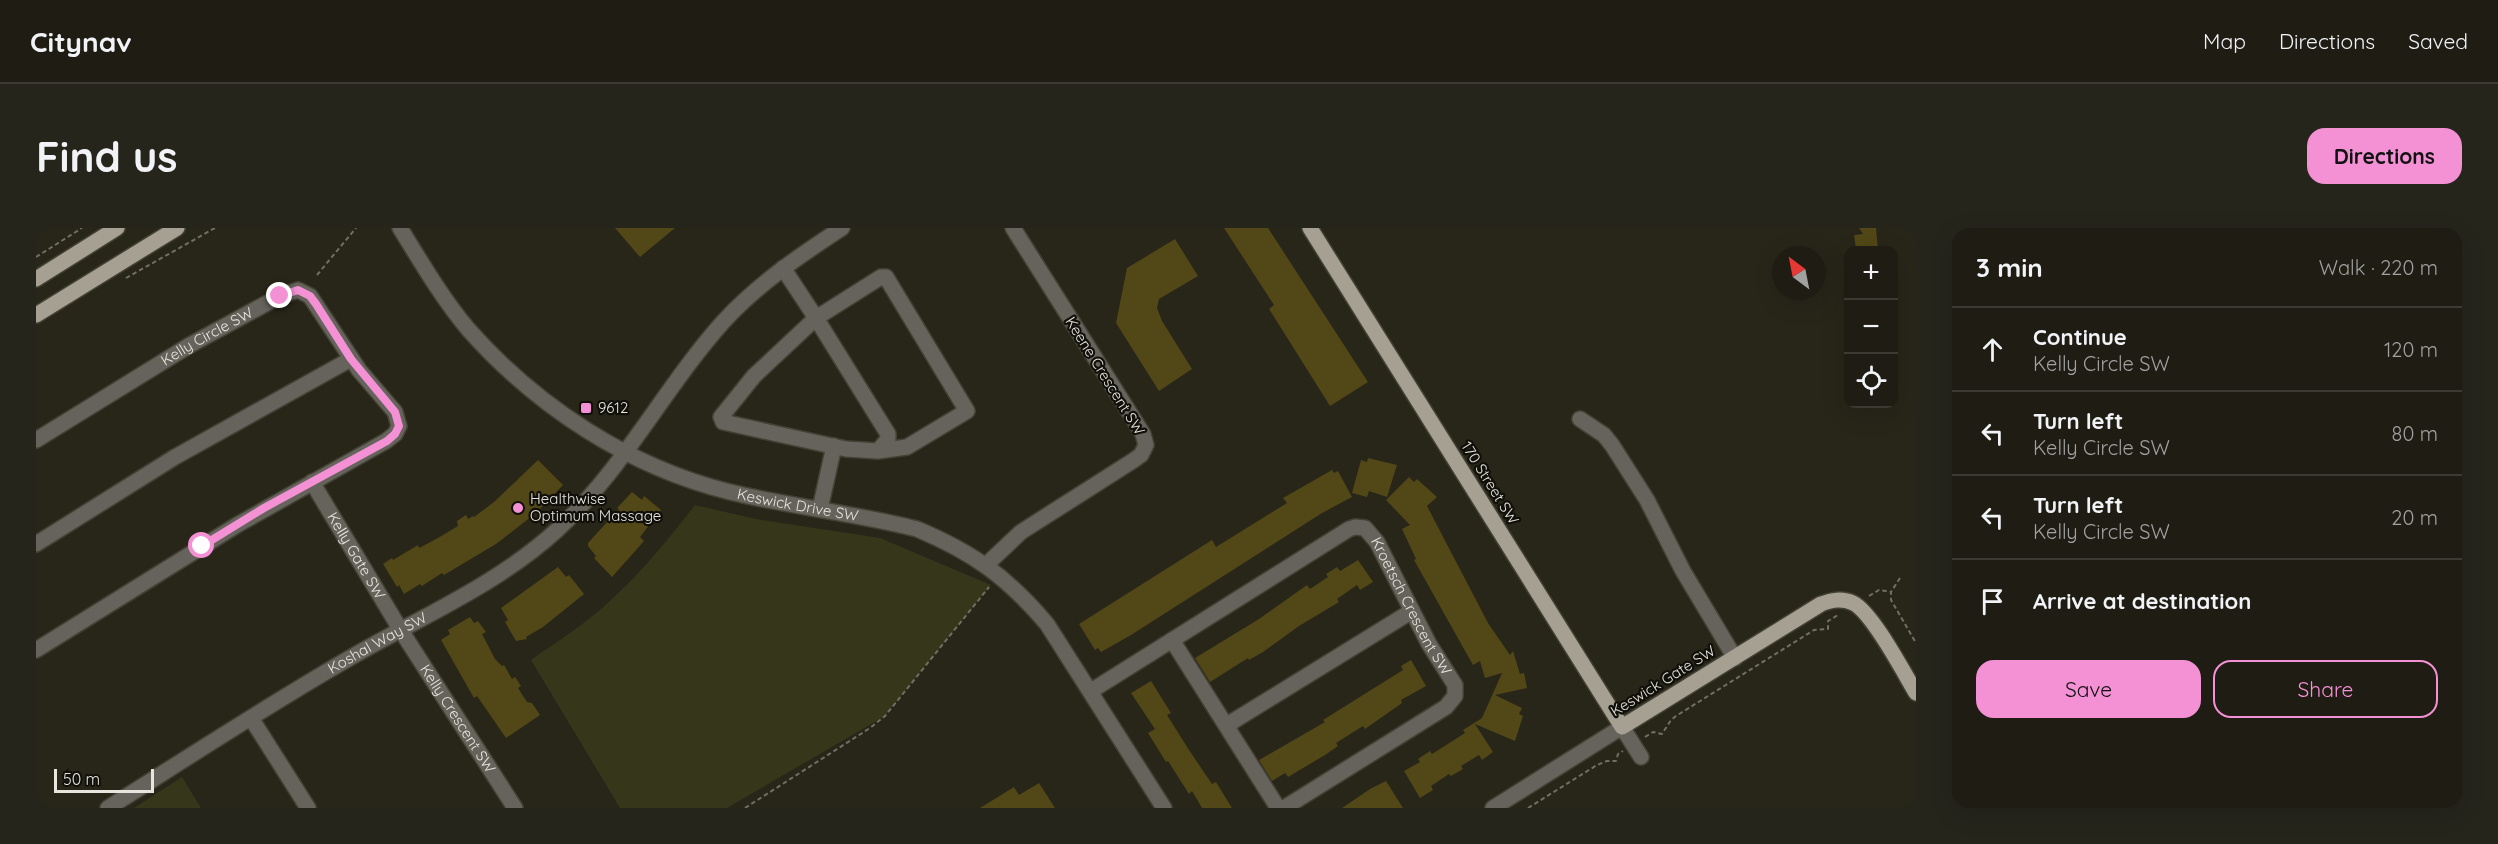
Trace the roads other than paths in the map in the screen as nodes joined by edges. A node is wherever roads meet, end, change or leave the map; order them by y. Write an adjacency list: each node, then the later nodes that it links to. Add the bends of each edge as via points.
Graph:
1 (117, 228): 8 (main road)
2 (177, 228): 9 (main road)
3 (400, 228): 16 (street, Keswick Drive SW, via 453,310 499,361 571,420)
4 (842, 228): 7 (street)
5 (1013, 228): 20 (street, Keene Crescent SW, via 1143,434 1146,445 1134,460 1013,537)
6 (1310, 228): 30 (main road, 170 Street SW)
7 (783, 268): 10 (street); 16 (street, via 722,324)
8 (36, 279)
9 (36, 315)
10 (816, 318): 14 (street, via 754,376 721,417 723,422); 15 (street, via 888,434); 15 (street, via 886,277 967,411 907,447)
11 (351, 359): 13 (street, Kelly Circle SW, via 310,296 298,290 289,292 162,361); 17 (street, Kelly Circle SW, via 395,412 399,426 387,441); 19 (street, via 175,457)
12 (1580, 419): 25 (street, via 1612,445)
13 (36, 440)
14 (834, 446): 15 (street); 18 (street)
15 (878, 451)
16 (625, 452): 18 (street, Keswick Drive SW, via 728,491); 22 (street, Koshal Way SW, via 588,499 540,545 491,579)
17 (312, 482): 22 (street, Kelly Gate SW); 24 (street, Kelly Circle SW)
18 (820, 509): 20 (street, Keswick Drive SW, via 917,529)
19 (36, 544)
20 (986, 565): 26 (street, Keswick Drive SW, via 1025,598 1047,624)
21 (1412, 611): 23 (street, Kroetsch Crescent SW, via 1373,536 1365,528 1355,527); 29 (street); 37 (street, Kroetsch Crescent SW, via 1455,685 1452,702)
22 (400, 629): 28 (street, Koshal Way SW); 34 (street, Kelly Crescent SW)
23 (1172, 640): 26 (street, Kroetsch Crescent SW); 29 (street)
24 (36, 650)
25 (1735, 658): 27 (main road, Keswick Gate SW, via 1821,604 1833,600 1855,604 1871,621); 30 (main road, Keswick Gate SW)
26 (1090, 692): 35 (street, Keswick Drive SW)
27 (1916, 693)
28 (251, 718): 32 (street, Koshal Way SW); 33 (street)
29 (1227, 725): 36 (street)
30 (1622, 728): 31 (street, 170 Street SW); 38 (street, Keswick Gate SW)
31 (1641, 757)
32 (108, 808)
33 (308, 808)
34 (515, 808)
35 (1164, 808)
36 (1278, 808)
37 (1284, 808)
38 (1493, 808)

